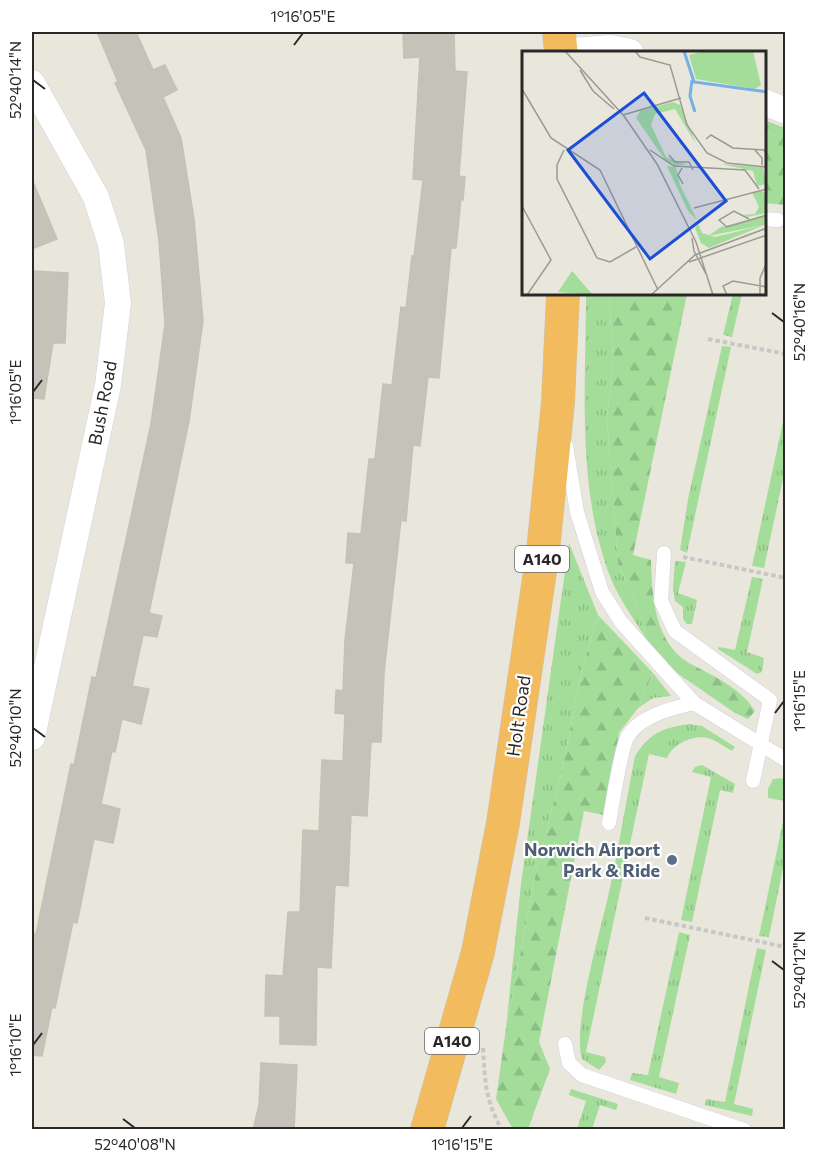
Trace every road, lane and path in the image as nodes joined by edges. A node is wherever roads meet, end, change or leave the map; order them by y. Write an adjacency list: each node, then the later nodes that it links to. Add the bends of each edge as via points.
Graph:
1 (557, 32): 2 (highway)
2 (561, 51)
3 (573, 51): 4 (street)
4 (625, 51)
5 (32, 83): 15 (street, Bush Road, via 96,197 111,244 118,303 108,385)
6 (766, 102): 7 (street)
7 (786, 111)
8 (563, 296): 11 (highway, Holt Road / A140)
9 (708, 339): 10 (path)
10 (786, 354)
11 (558, 402): 14 (lane, via 577,512 602,592 642,648); 23 (highway, Holt Road / A140, via 543,551 503,823 478,952)
12 (664, 553): 13 (path); 16 (lane, via 661,601 675,631 770,700)
13 (786, 578)
14 (694, 703): 16 (lane); 19 (lane, via 669,709 639,725 627,737)
15 (32, 737)
16 (760, 744): 17 (lane); 18 (lane)
17 (786, 760)
18 (753, 781)
19 (609, 823)
20 (645, 918): 21 (path)
21 (786, 947)
22 (565, 1044): 24 (lane, via 569,1063 582,1075)
23 (427, 1130)
24 (744, 1130)

